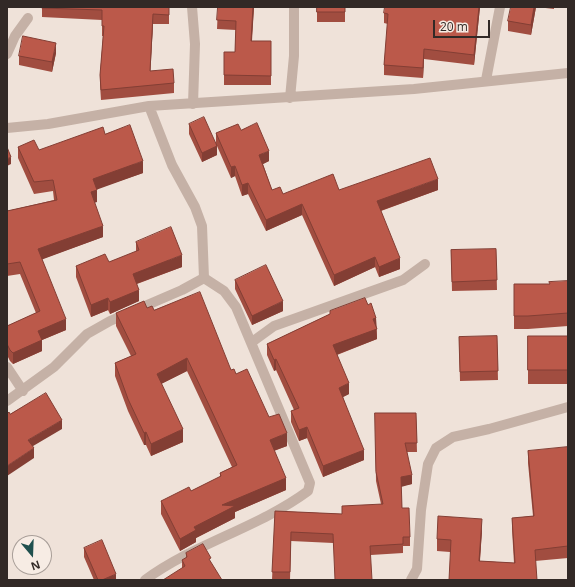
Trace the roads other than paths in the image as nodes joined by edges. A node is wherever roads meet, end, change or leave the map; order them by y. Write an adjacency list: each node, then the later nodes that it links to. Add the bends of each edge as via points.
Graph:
1 (192, 7): 9 (street, via 195,44)
2 (294, 7): 8 (street, via 294,56)
3 (500, 7): 7 (street)
4 (28, 18): 5 (street, via 15,36)
5 (7, 54)
6 (568, 73): 7 (street)
7 (486, 80): 8 (street, via 414,89)
8 (290, 98): 9 (street)
9 (193, 104): 10 (street)
10 (149, 106): 11 (street, via 48,124); 13 (street, via 172,165 195,207 202,226)
11 (7, 128)
12 (425, 264): 14 (street, via 403,280 274,326)
13 (204, 278): 14 (street, via 224,291 236,307); 16 (street, via 87,334 54,367)
14 (252, 342): 19 (street, via 310,483 308,491 282,507 165,565)
15 (7, 367): 16 (street)
16 (23, 391): 17 (street)
17 (7, 401)
18 (568, 407): 20 (street, via 453,437 436,448 428,464 421,510 417,568)
19 (144, 580)
20 (411, 580)

